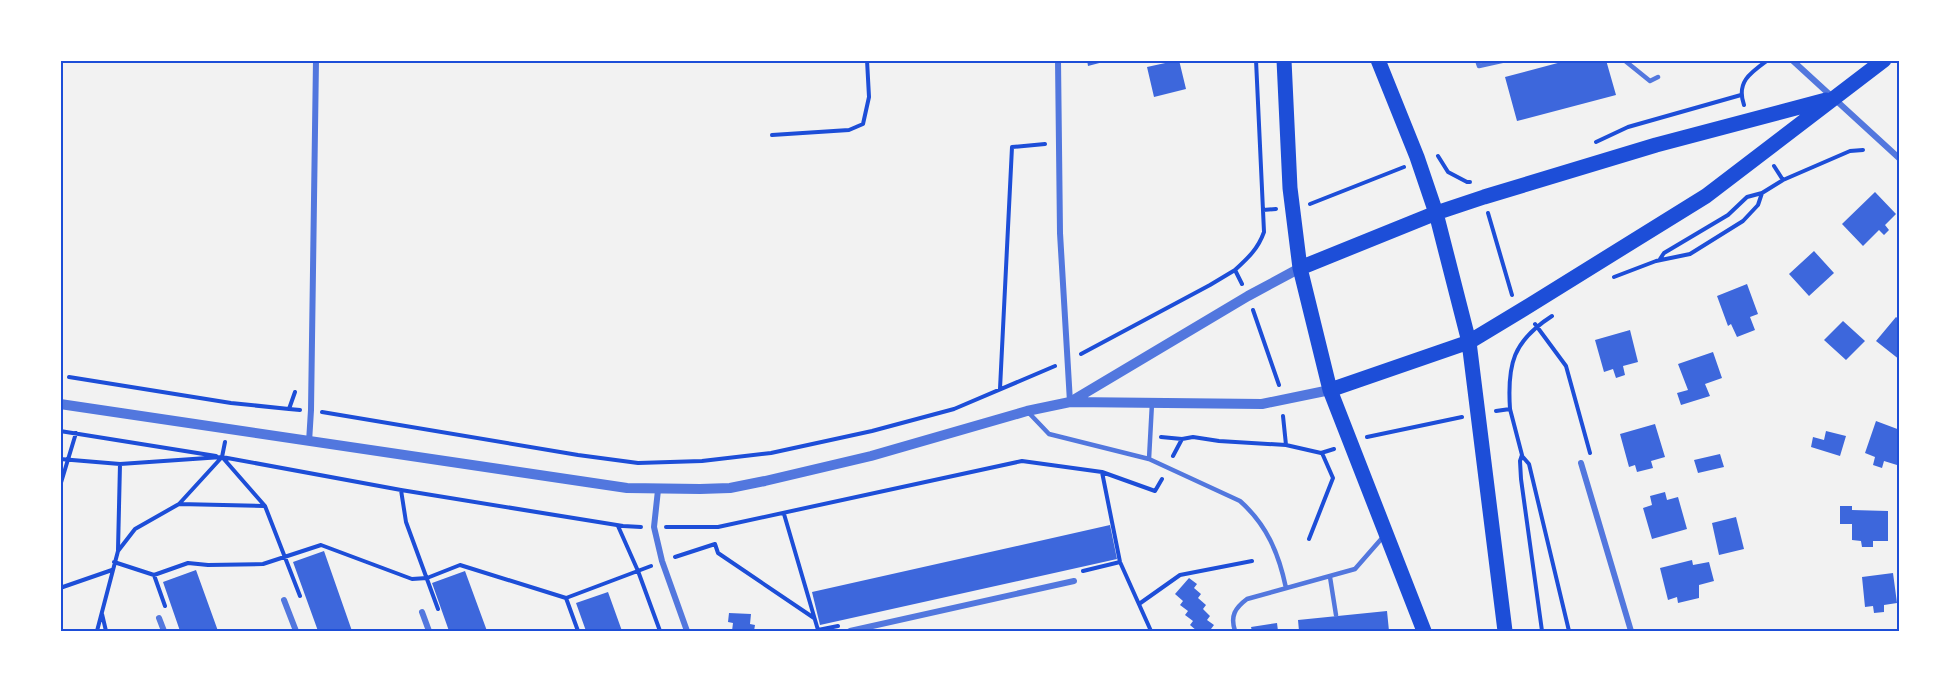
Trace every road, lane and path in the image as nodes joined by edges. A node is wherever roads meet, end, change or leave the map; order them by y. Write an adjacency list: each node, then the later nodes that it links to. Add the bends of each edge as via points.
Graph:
1 (316, 60): 49 (street)
2 (867, 60): 14 (path, via 868,97 863,124 849,130)
3 (1058, 60): 15 (street)
4 (1256, 60): 22 (path)
5 (1284, 60): 21 (main road)
6 (1378, 60): 18 (main road)
7 (1477, 60): 8 (lane, via 1479,66)
8 (1506, 60)
9 (1624, 60): 12 (lane, via 1650,81)
10 (1792, 60): 13 (street)
11 (1884, 60): 13 (main road)
12 (1658, 77)
13 (1835, 98): 17 (street); 20 (main road, via 1656,145); 29 (main road, via 1706,196)
14 (772, 135)
15 (1059, 142): 33 (street); 36 (path, via 1012,147)
16 (1863, 150): 19 (path, via 1850,151)
17 (1900, 159)
18 (1419, 161): 20 (path, via 1436,154 1448,172 1467,182 1479,180); 21 (path, via 1312,204); 23 (main road)
19 (1762, 193): 24 (path, via 1748,197 1728,215 1664,253); 24 (path, via 1758,205 1738,225 1690,254)
20 (1484, 197): 23 (main road); 29 (path, via 1514,302)
21 (1293, 207): 22 (path); 25 (main road)
22 (1263, 210): 26 (path, via 1260,244)
23 (1436, 213): 25 (main road); 32 (main road)
24 (1660, 260): 27 (path)
25 (1300, 268): 28 (street); 37 (main road)
26 (1235, 270): 28 (path); 33 (path)
27 (1610, 278)
28 (1248, 296): 38 (path); 39 (street)
29 (1522, 310): 31 (path); 32 (main road)
30 (1555, 314): 31 (path)
31 (1536, 326): 42 (path, via 1521,342 1512,362); 54 (path, via 1566,366)
32 (1469, 342): 37 (main road); 45 (main road)
33 (1067, 362): 36 (path); 39 (street)
34 (69, 377): 35 (path, via 289,409)
35 (296, 384)
36 (1000, 389): 44 (path, via 954,409 872,431 771,453 702,461 638,463)
37 (1330, 390): 38 (street); 50 (main road)
38 (1281, 400): 40 (street, via 1262,404); 51 (path)
39 (1070, 402): 40 (street); 43 (street)
40 (1152, 403): 58 (lane)
41 (60, 404): 49 (street)
42 (1510, 409): 45 (path); 53 (path)
43 (1027, 411): 58 (lane, via 1049,434); 64 (street, via 777,479 730,488)
44 (328, 413)
45 (1479, 414): 50 (path); 108 (main road)
46 (60, 430): 47 (path)
47 (76, 433): 55 (path); 57 (path)
48 (1155, 437): 51 (path)
49 (309, 442): 64 (street)
50 (1350, 443): 52 (path); 71 (main road)
51 (1286, 445): 52 (path)
52 (1322, 453): 72 (path, via 1333,478)
53 (1521, 455): 109 (path); 110 (path, via 1529,464)
54 (1591, 456)
55 (222, 457): 60 (path); 63 (path); 66 (path); 67 (path)
56 (60, 459): 57 (path)
57 (68, 459): 60 (path); 62 (path)
58 (1149, 459): 84 (lane, via 1232,496 1252,512 1277,552)
59 (1581, 463): 111 (street)
60 (120, 464): 73 (path)
61 (1102, 472): 65 (path); 68 (path, via 1022,460); 88 (path, via 1120,562)
62 (60, 486)
63 (401, 490): 69 (path); 81 (path, via 406,522)
64 (658, 490): 70 (street)
65 (1155, 491)
66 (179, 504): 67 (path); 73 (path, via 135,529)
67 (265, 506): 75 (path)
68 (784, 514): 70 (path, via 718,527); 94 (path)
69 (618, 525): 70 (path); 79 (path)
70 (654, 527): 102 (street)
71 (1387, 532): 80 (lane, via 1355,570); 107 (main road)
72 (1309, 539)
73 (118, 551): 77 (path)
74 (689, 553): 94 (path, via 715,544 718,553)
75 (286, 558): 77 (path, via 263,564 188,563 154,575); 81 (path, via 321,544 412,579); 87 (path)
76 (1252, 561): 88 (path, via 1180,575)
77 (114, 562): 78 (path)
78 (112, 570): 83 (path); 91 (path)
79 (638, 571): 85 (path); 101 (path)
80 (1330, 577): 84 (lane); 92 (lane)
81 (427, 578): 85 (path, via 460,565); 89 (path)
82 (1074, 581): 104 (street)
83 (60, 588)
84 (1286, 588): 106 (lane, via 1241,604 1233,615)
85 (566, 598): 100 (path)
86 (284, 600): 98 (street)
87 (301, 600)
88 (1139, 604): 105 (path)
89 (438, 610)
90 (423, 612): 99 (street)
91 (101, 614): 95 (path); 96 (path)
92 (1336, 615)
93 (159, 618): 97 (street)
94 (814, 618): 103 (path)
95 (97, 631)
96 (106, 631)
97 (164, 631)
98 (296, 631)
99 (429, 631)
100 (578, 631)
101 (660, 631)
102 (687, 631)
103 (818, 631)
104 (850, 631)
105 (1151, 631)
106 (1235, 631)
107 (1424, 631)
108 (1505, 631)
109 (1542, 631)
110 (1569, 631)
111 (1631, 631)

